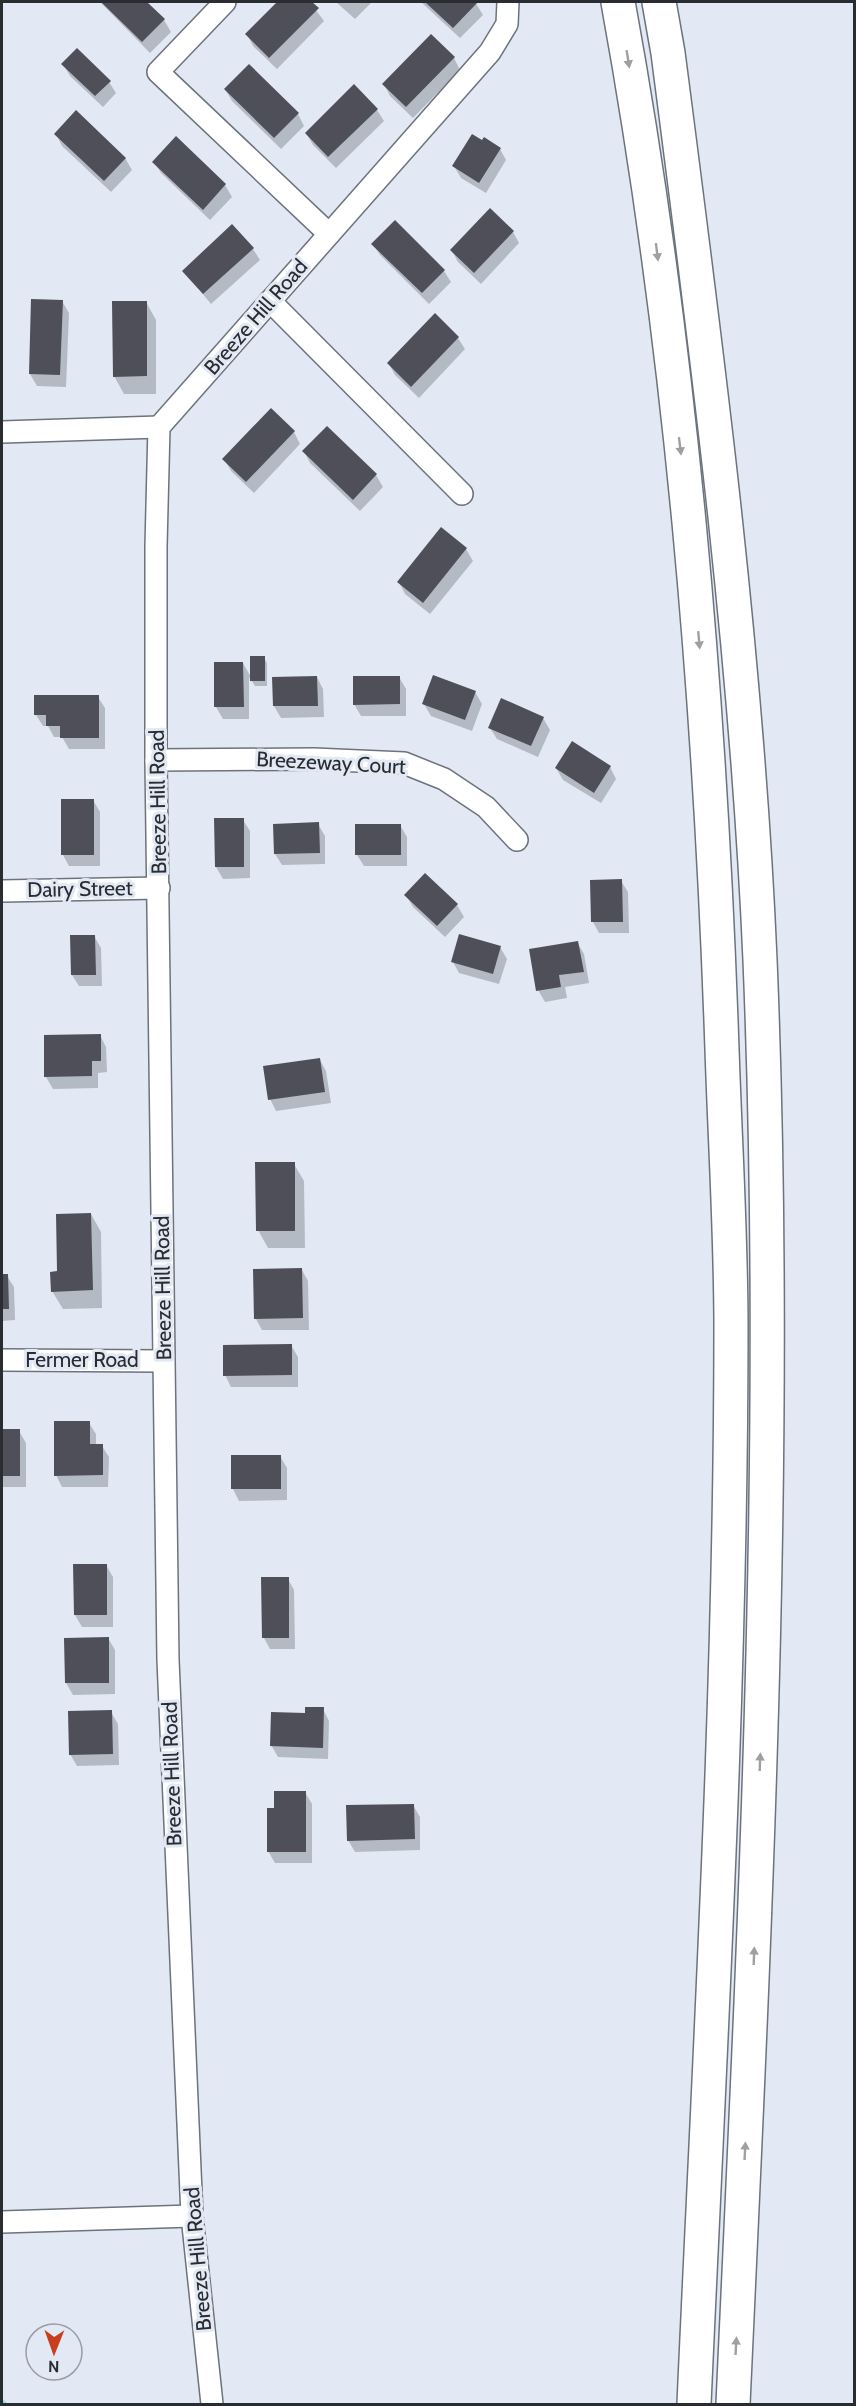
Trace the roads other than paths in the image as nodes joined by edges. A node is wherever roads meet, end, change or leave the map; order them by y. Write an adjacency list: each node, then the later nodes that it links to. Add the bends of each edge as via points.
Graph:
1 (225, 2): 5 (street, via 158,72)
2 (507, 2): 5 (street, Breeze Hill Road, via 507,24 490,51)
3 (618, 2): 19 (highway, one-way to 19, via 657,249 707,730 731,1322 720,1817)
4 (659, 2): 20 (highway, one-way to 4, via 767,1563 760,961 745,719 712,396)
5 (329, 234): 6 (street, Breeze Hill Road)
6 (270, 301): 7 (street, Breeze Hill Road); 9 (street)
7 (159, 427): 8 (street); 10 (street, Breeze Hill Road)
8 (2, 432)
9 (462, 494)
10 (156, 760): 11 (street, Breezeway Court, via 404,763 444,779 486,807); 12 (street, Breeze Hill Road)
11 (517, 840)
12 (159, 888): 13 (street, Dairy Street); 15 (street, Breeze Hill Road)
13 (2, 891)
14 (2, 1360): 15 (street, Fermer Road)
15 (163, 1361): 16 (street, Breeze Hill Road, via 168,1660)
16 (192, 2216): 17 (street); 18 (street, Breeze Hill Road)
17 (2, 2222)
18 (212, 2404)
19 (694, 2404)
20 (733, 2404)

